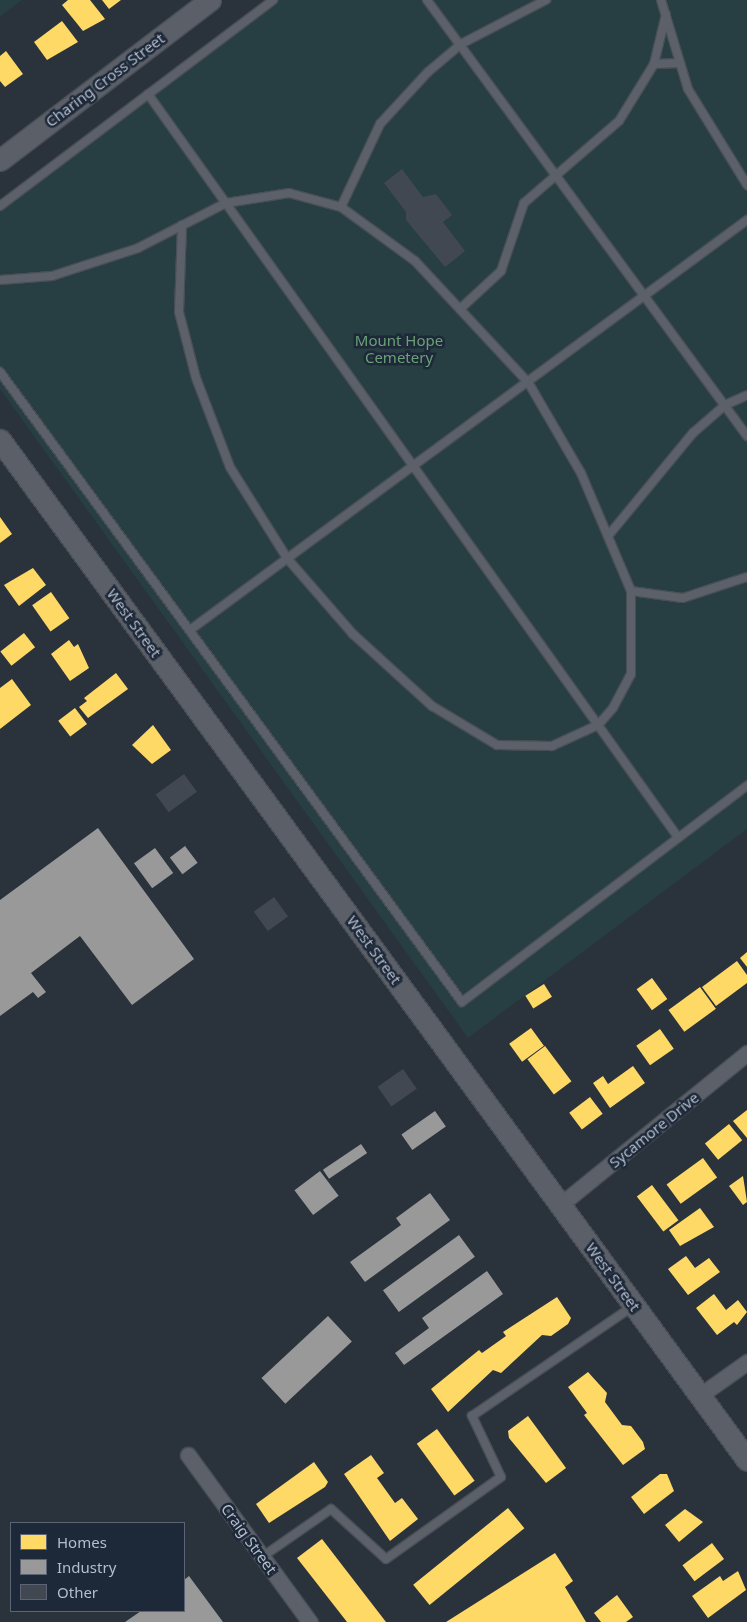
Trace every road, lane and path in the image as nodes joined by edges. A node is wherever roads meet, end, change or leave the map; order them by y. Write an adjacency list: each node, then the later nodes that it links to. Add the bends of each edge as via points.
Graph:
1 (210, 0): 11 (main road, Charing Cross Street)
2 (273, 0): 10 (lane)
3 (427, 0): 7 (lane)
4 (546, 0): 7 (lane)
5 (662, 0): 6 (lane)
6 (666, 14): 8 (lane); 9 (lane)
7 (461, 44): 12 (lane); 16 (lane, via 380,124)
8 (680, 63): 9 (lane); 13 (lane, via 688,89)
9 (654, 64): 12 (lane, via 619,121)
10 (148, 94): 14 (lane); 15 (lane)
11 (0, 160)
12 (557, 174): 20 (lane); 21 (lane, via 524,203 501,271)
13 (747, 185)
14 (226, 203): 16 (lane, via 289,192); 18 (lane); 28 (lane)
15 (0, 206)
16 (341, 207): 21 (lane, via 415,261)
17 (747, 220): 20 (lane)
18 (182, 226): 19 (lane, via 138,248 52,276); 30 (lane, via 179,312 196,378 230,467)
19 (0, 280)
20 (646, 295): 23 (lane); 25 (lane)
21 (460, 309): 23 (lane)
22 (0, 372): 33 (lane)
23 (528, 382): 28 (lane); 29 (lane, via 581,473)
24 (747, 395): 25 (lane)
25 (725, 404): 26 (lane); 29 (lane, via 692,433)
26 (747, 436)
27 (0, 440): 38 (main road, West Street)
28 (413, 466): 30 (lane); 34 (lane)
29 (608, 536): 32 (lane)
30 (287, 558): 33 (lane); 34 (lane, via 353,634 432,706 497,745 552,746)
31 (747, 577): 32 (lane, via 683,598)
32 (631, 591): 34 (lane, via 631,674 613,708)
33 (190, 630): 36 (lane, via 462,1002)
34 (598, 725): 36 (lane)
35 (747, 786): 36 (lane)
36 (677, 836)
37 (747, 1053): 38 (street, Sycamore Drive)
38 (560, 1205): 39 (main road, West Street)
39 (634, 1306): 41 (main road, West Street); 44 (lane, via 472,1416 501,1477 386,1559 331,1509)
40 (747, 1362): 41 (street)
41 (700, 1396): 43 (main road, West Street)
42 (188, 1455): 44 (street, Craig Street)
43 (747, 1460)
44 (262, 1557): 45 (street, Craig Street)
45 (310, 1622)

